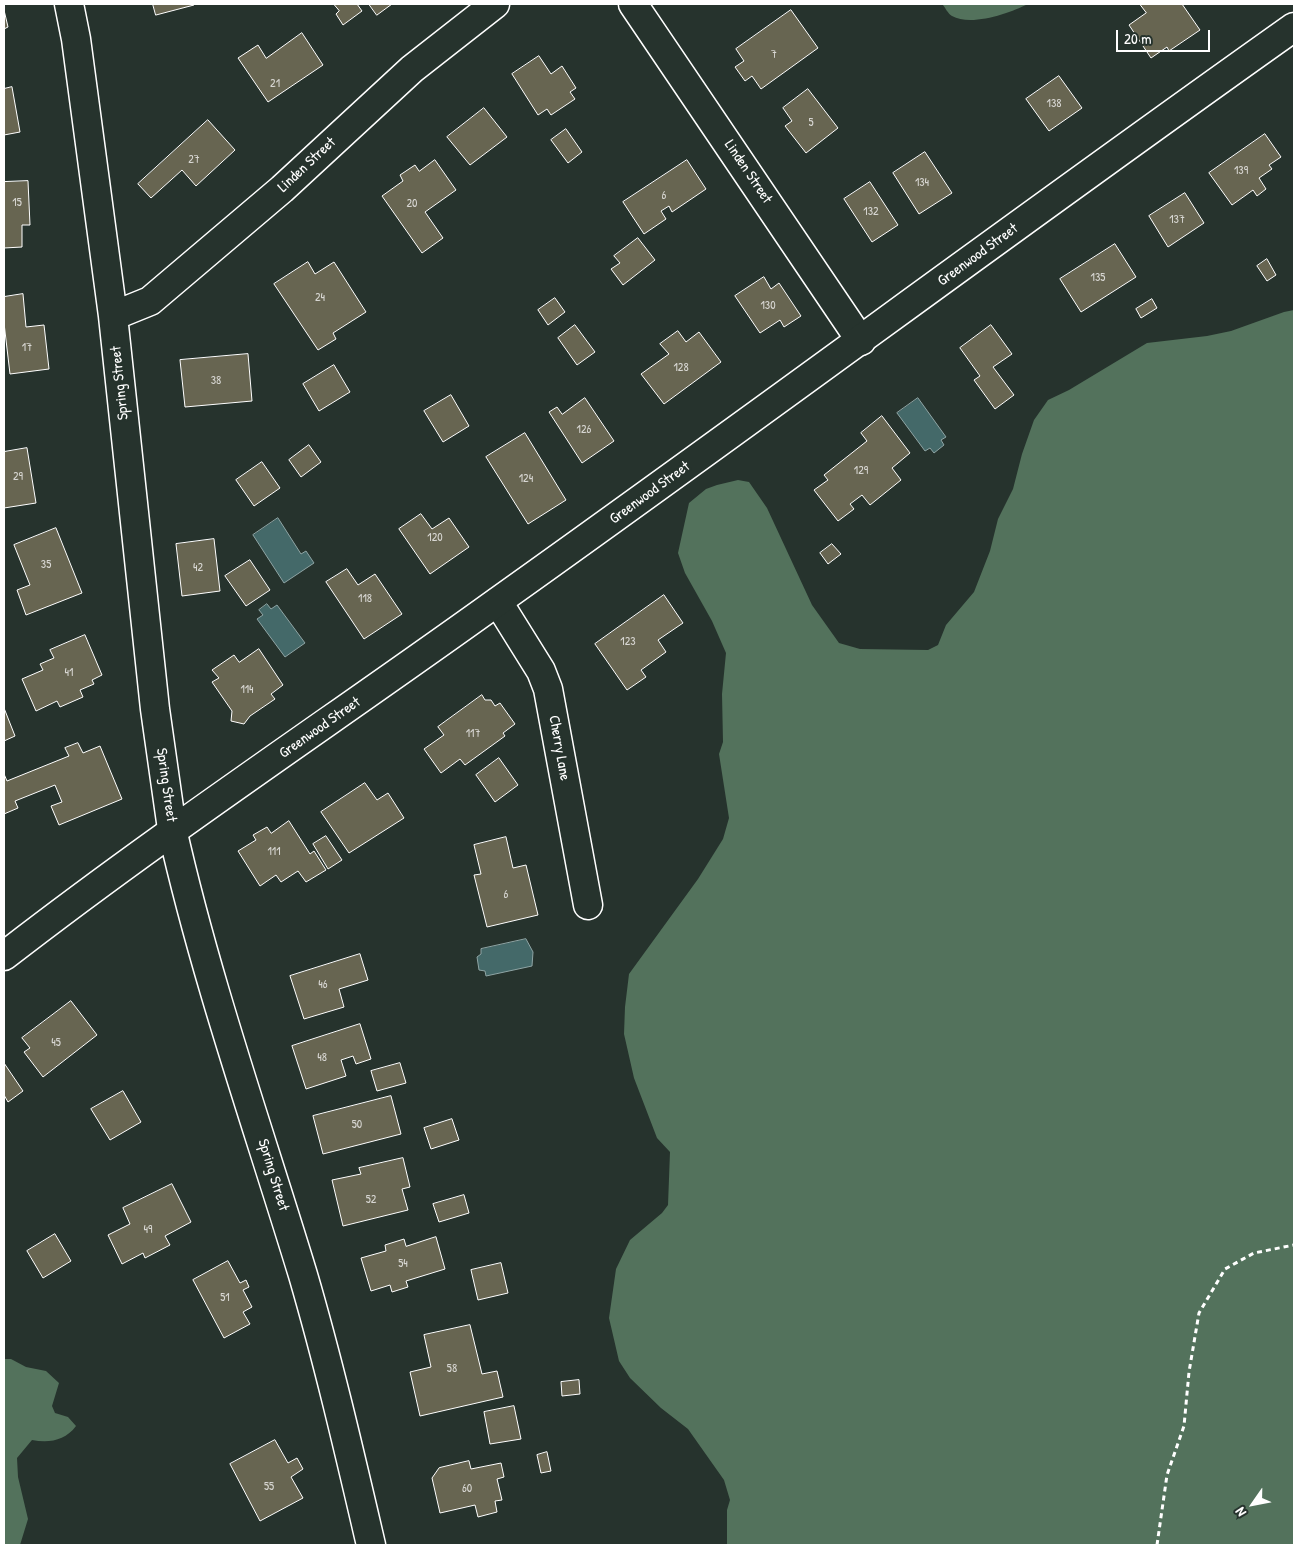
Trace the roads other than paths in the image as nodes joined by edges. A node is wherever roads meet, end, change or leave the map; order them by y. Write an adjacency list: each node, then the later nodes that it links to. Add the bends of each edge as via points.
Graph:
1 (69, 4): 5 (street, Spring Street)
2 (495, 4): 5 (street, Linden Street, via 412,69 282,189 150,301)
3 (633, 4): 6 (street, Linden Street)
4 (1294, 27): 6 (street, Greenwood Street)
5 (113, 316): 8 (street, Spring Street, via 155,709)
6 (861, 341): 7 (street, Greenwood Street)
7 (498, 602): 8 (street, Greenwood Street); 9 (street, Cherry Lane, via 541,671 548,689)
8 (172, 829): 10 (street, Greenwood Street); 11 (street, Spring Street, via 221,1007 304,1277)
9 (588, 905)
10 (4, 956)
11 (371, 1545)

